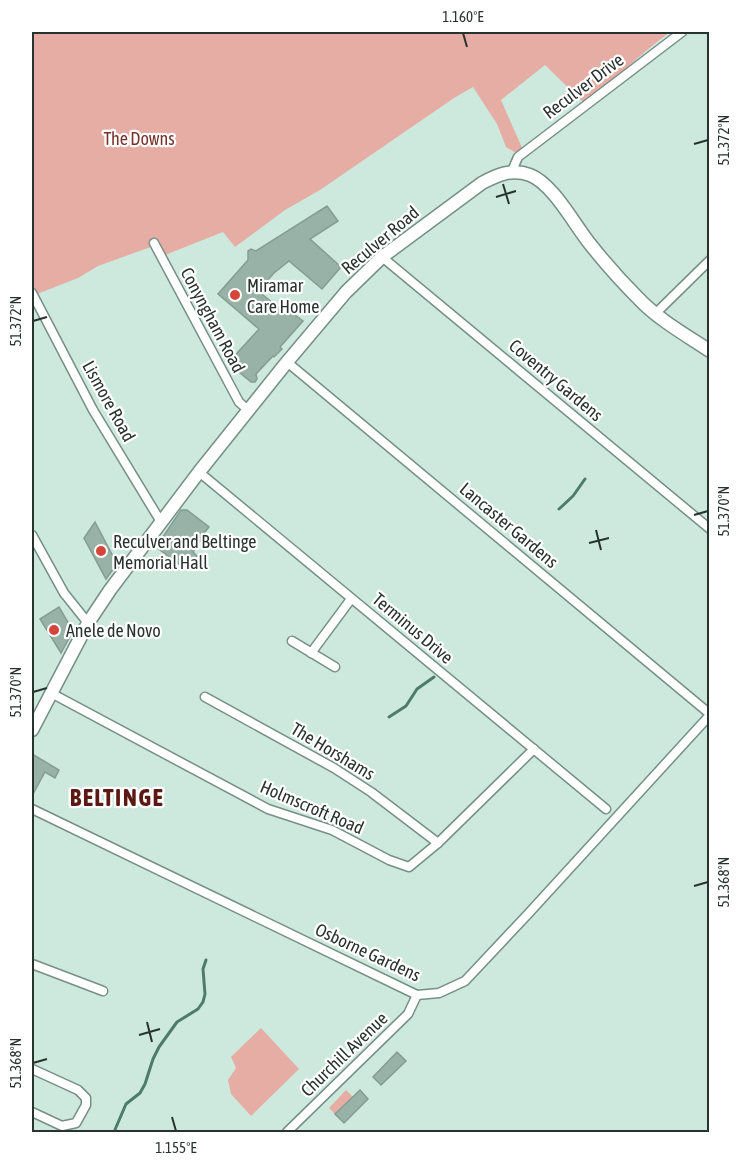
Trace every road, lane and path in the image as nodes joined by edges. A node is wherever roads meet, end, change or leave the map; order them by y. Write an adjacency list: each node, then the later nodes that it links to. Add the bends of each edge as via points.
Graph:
1 (682, 32): 3 (street, Reculver Drive, via 518,156)
2 (512, 149): 3 (street)
3 (514, 166): 5 (street, Reculver Road, via 482,183); 8 (street, via 545,184 621,281)
4 (154, 243): 11 (street, Conyngham Road, via 239,402)
5 (382, 257): 10 (street, Reculver Road, via 346,292); 14 (street, Coventry Gardens)
6 (710, 260): 8 (street)
7 (32, 293): 13 (street, Lismore Road, via 93,410)
8 (655, 314): 9 (street)
9 (710, 351)
10 (287, 362): 11 (street, Reculver Road); 23 (street, Lancaster Gardens)
11 (248, 410): 12 (street, Reculver Road)
12 (199, 472): 13 (street, Reculver Road); 16 (street, Terminus Drive)
13 (161, 522): 17 (street, Reculver Road)
14 (710, 529)
15 (32, 536): 17 (street, via 64,593)
16 (351, 598): 19 (street); 25 (street, Terminus Drive)
17 (88, 623): 21 (street, Reculver Road)
18 (292, 641): 19 (street)
19 (311, 653): 20 (street)
20 (335, 667)
21 (51, 693): 24 (street, Reculver Road); 28 (street, Holmscroft Road, via 268,808 332,830 389,860 409,867)
22 (205, 698): 28 (street, The Horshams, via 334,768)
23 (710, 714): 31 (street, Osborne Gardens, via 465,981 439,993)
24 (32, 730)
25 (534, 749): 27 (street, Terminus Drive); 28 (street, Holmscroft Road)
26 (32, 809): 31 (street, Osborne Gardens)
27 (606, 809)
28 (438, 843)
29 (32, 964): 30 (street)
30 (103, 991)
31 (417, 995): 34 (street, Churchill Avenue, via 408,1014)
32 (32, 1069): 33 (street, via 78,1090 86,1098 86,1106 75,1123 62,1126)
33 (32, 1112)
34 (287, 1132)

